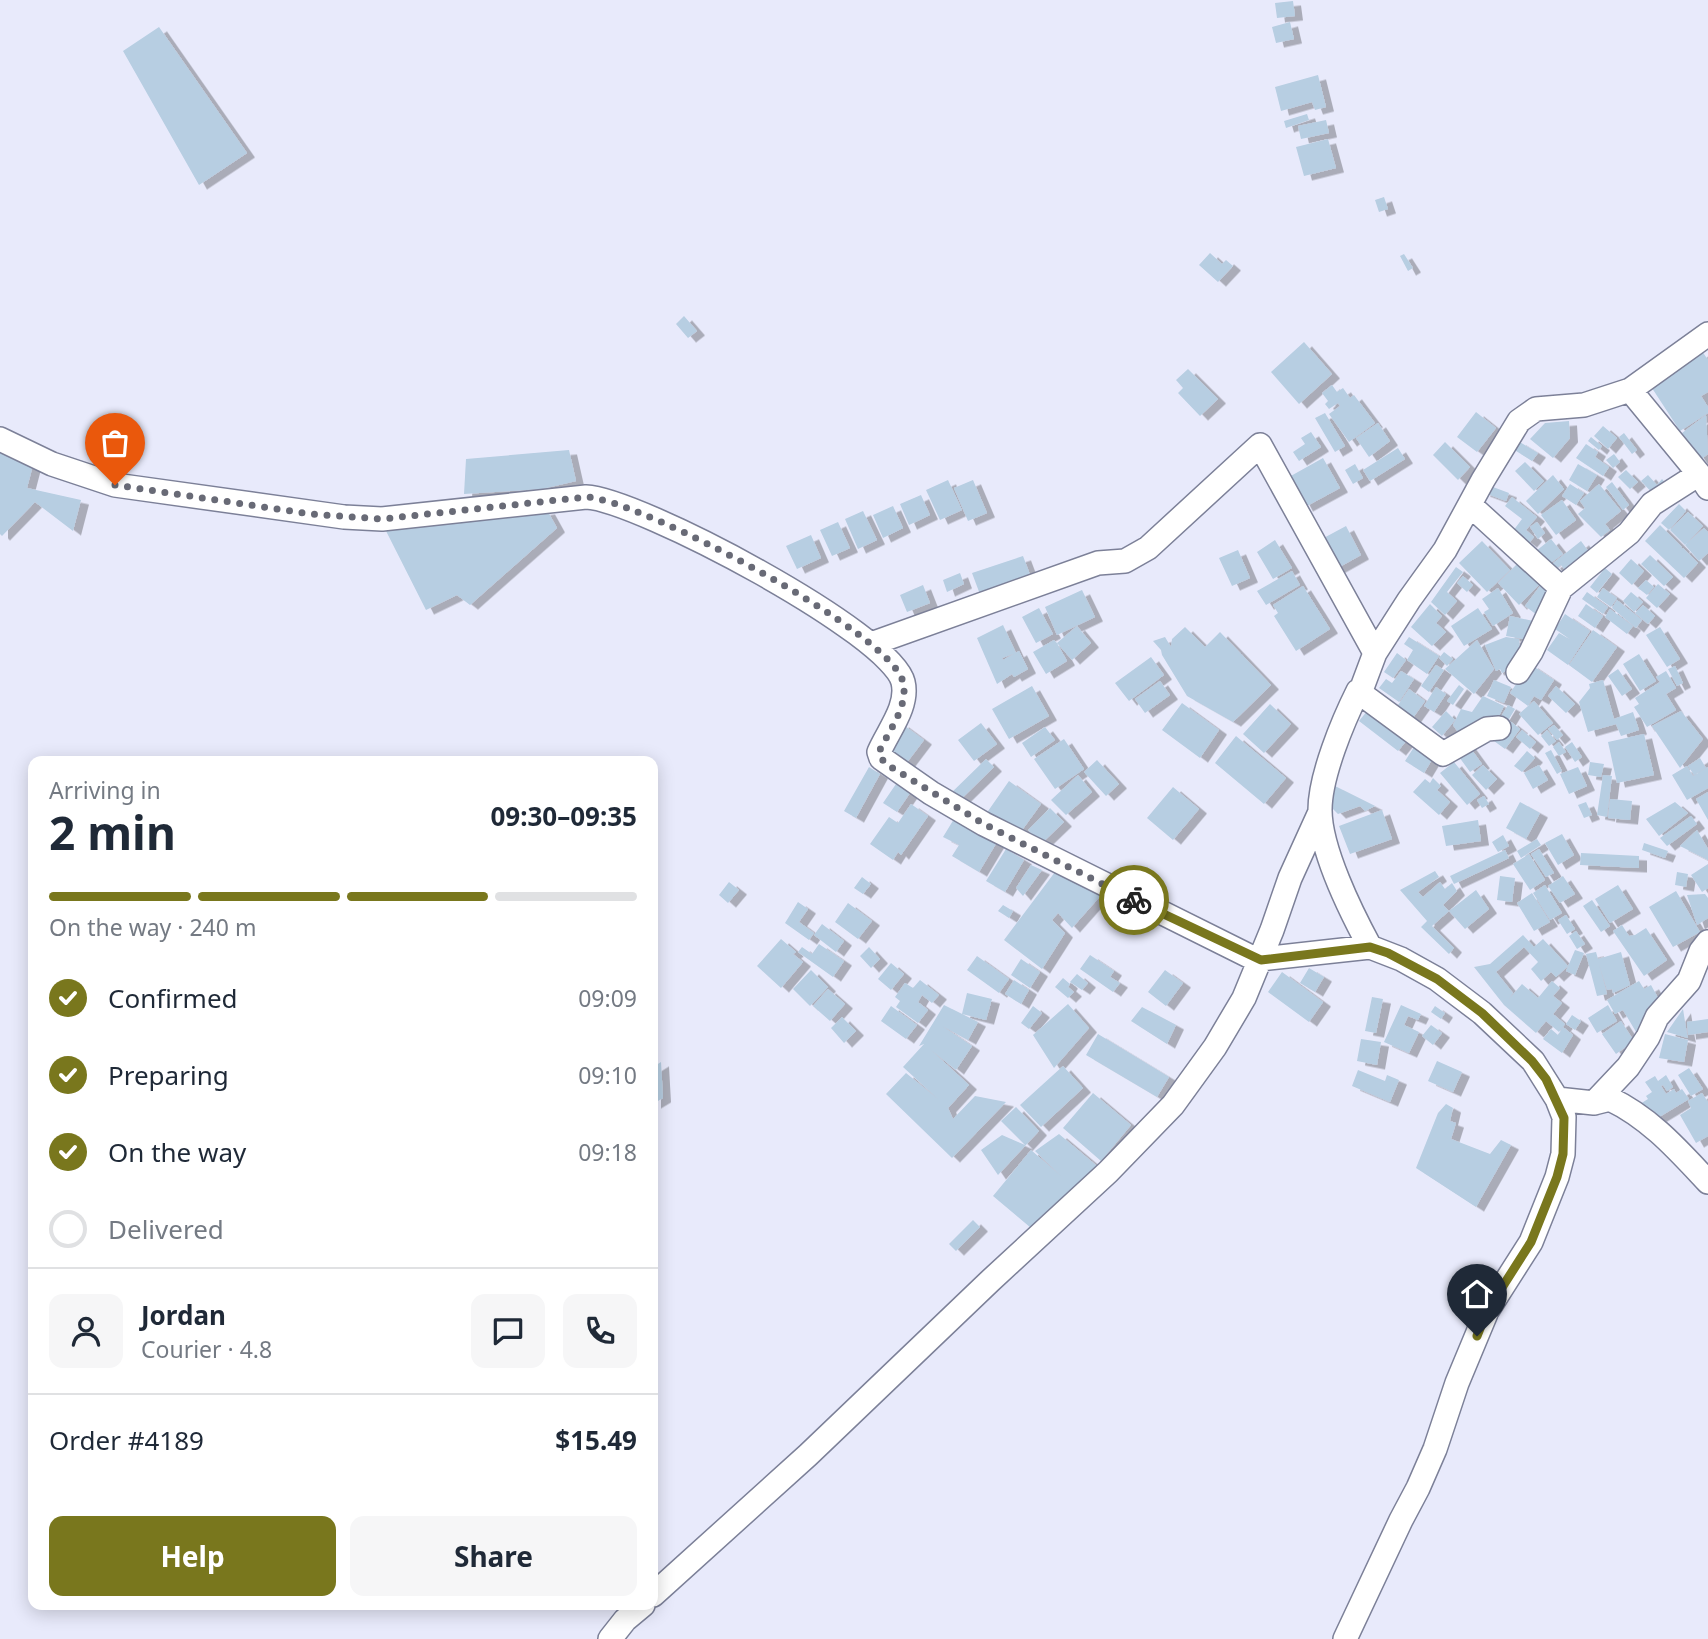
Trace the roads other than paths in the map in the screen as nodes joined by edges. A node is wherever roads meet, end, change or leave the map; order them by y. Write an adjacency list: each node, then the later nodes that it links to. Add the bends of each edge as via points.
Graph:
1 (1708, 334): 2 (street)
2 (1630, 390): 4 (street); 5 (street, via 1584,405 1546,407 1527,414 1502,447)
3 (0, 439): 7 (street, via 52,464 115,485 344,517 382,519 602,499 734,557)
4 (1703, 481): 6 (street, via 1652,504 1629,533)
5 (1470, 505): 6 (street); 8 (street, via 1446,550)
6 (1561, 588): 9 (street)
7 (871, 644): 8 (street, via 1098,563 1125,561 1148,548 1260,445); 15 (street, via 897,667 904,684 902,706 879,752 886,764 984,824)
8 (1376, 653): 10 (street)
9 (1518, 672)
10 (1360, 693): 11 (street, via 1443,754 1487,729); 12 (street, via 1335,746)
11 (1499, 728)
12 (1320, 812): 14 (street, via 1330,858); 15 (street)
13 (1708, 942): 17 (street, via 1689,981 1657,1017 1628,1067)
14 (1370, 947): 15 (street); 16 (street, via 1437,979 1482,1013 1532,1061)
15 (1261, 960): 19 (street, via 1215,1047 1173,1105 808,1455)
16 (1557, 1098): 17 (street); 22 (street, via 1564,1118 1557,1177 1531,1242 1487,1311 1435,1449)
17 (1594, 1103): 18 (street, via 1610,1099 1634,1110)
18 (1707, 1178)
19 (658, 1590)
20 (637, 1610): 21 (street)
21 (610, 1639)
22 (1345, 1639)

